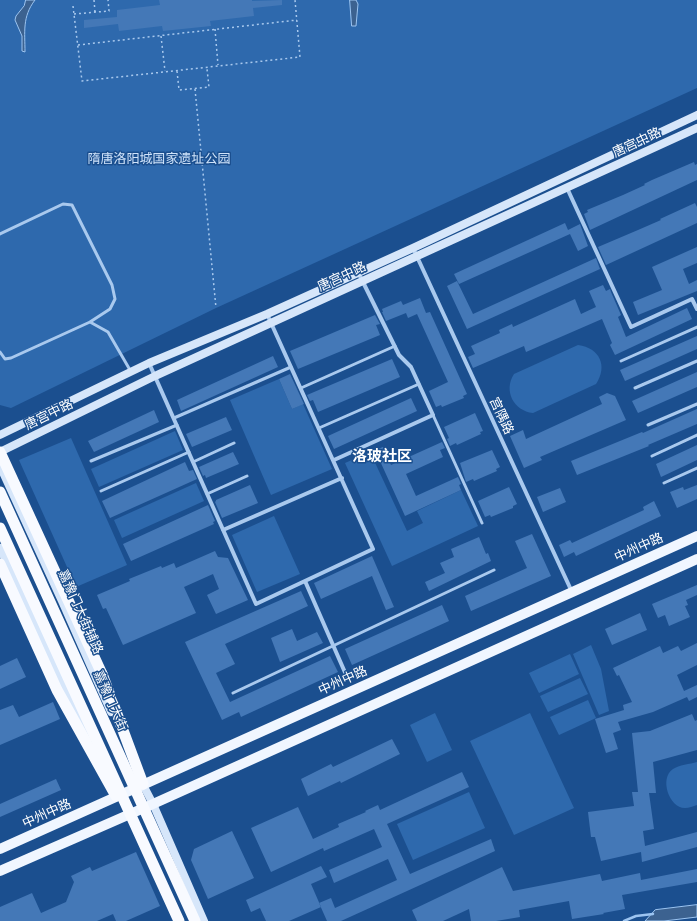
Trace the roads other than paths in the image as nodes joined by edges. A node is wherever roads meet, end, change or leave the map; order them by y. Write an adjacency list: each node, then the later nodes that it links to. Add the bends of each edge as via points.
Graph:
1 (697, 115): 5 (main road, 唐宫中路)
2 (697, 128): 3 (main road, 唐宫中路)
3 (567, 188): 6 (main road, 唐宫中路); 9 (street, via 631,327 692,299)
4 (0, 234): 11 (lane, via 63,204 72,205 112,285 115,299 110,309)
5 (413, 248): 6 (street, 宫隅路); 7 (main road, 唐宫中路)
6 (416, 257): 8 (main road, 唐宫中路); 57 (street, 宫隅路)
7 (358, 272): 8 (street); 10 (main road, 唐宫中路)
8 (362, 281): 12 (main road, 唐宫中路); 14 (street)
9 (697, 309)
10 (267, 314): 12 (street); 18 (main road, 唐宫中路)
11 (90, 322): 15 (lane, via 11,358 5,359); 20 (lane, via 108,332)
12 (271, 323): 19 (street); 21 (main road, 唐宫中路)
13 (697, 327): 16 (lane)
14 (395, 346): 22 (street); 23 (lane)
15 (0, 352)
16 (621, 361)
17 (697, 361): 24 (lane)
18 (149, 363): 20 (main road, 唐宫中路); 21 (street)
19 (291, 367): 23 (street); 27 (lane)
20 (131, 372): 31 (main road, 唐宫中路)
21 (155, 376): 27 (street); 34 (main road, 唐宫中路)
22 (419, 384): 26 (street); 30 (lane)
23 (301, 388): 30 (street)
24 (636, 388)
25 (697, 404): 29 (lane)
26 (433, 415): 37 (street); 48 (lane)
27 (174, 418): 28 (street)
28 (177, 425): 35 (street); 38 (lane)
29 (648, 425)
30 (319, 428): 37 (street)
31 (0, 435)
32 (697, 435): 36 (lane)
33 (234, 443): 39 (lane)
34 (0, 452): 61 (highway, bridge, via 102,674)
35 (189, 452): 39 (street); 45 (lane)
36 (652, 456)
37 (334, 460): 43 (street)
38 (92, 461)
39 (193, 462): 47 (street)
40 (0, 466): 61 (main road, 嘉豫门大街辅路)
41 (697, 468): 44 (lane)
42 (247, 476): 47 (lane)
43 (342, 478): 50 (street); 56 (street, via 373,549)
44 (664, 483)
45 (101, 491)
46 (0, 492): 69 (highway, 嘉豫门大街, bridge)
47 (207, 494): 50 (street)
48 (482, 523)
49 (0, 528): 68 (highway, bridge)
50 (223, 530): 56 (street, via 256,604)
51 (697, 536): 57 (main road, 中州中路)
52 (0, 548): 62 (main road)
53 (697, 559): 63 (main road)
54 (0, 564): 62 (highway, via 57,690)
55 (494, 570): 58 (lane)
56 (305, 581): 58 (street)
57 (572, 592): 61 (main road, 中州中路)
58 (334, 646): 59 (street); 60 (lane)
59 (348, 677)
60 (233, 693)
61 (143, 784): 62 (main road, 中州中路); 63 (main road, 嘉豫门大街辅路)
62 (116, 796): 64 (main road); 65 (main road, 中州中路)
63 (153, 804): 64 (main road); 70 (main road, 嘉豫门大街辅路)
64 (126, 815): 66 (main road); 67 (main road)
65 (0, 849)
66 (0, 871)
67 (175, 921)
68 (179, 921)
69 (195, 921)
70 (204, 921)

